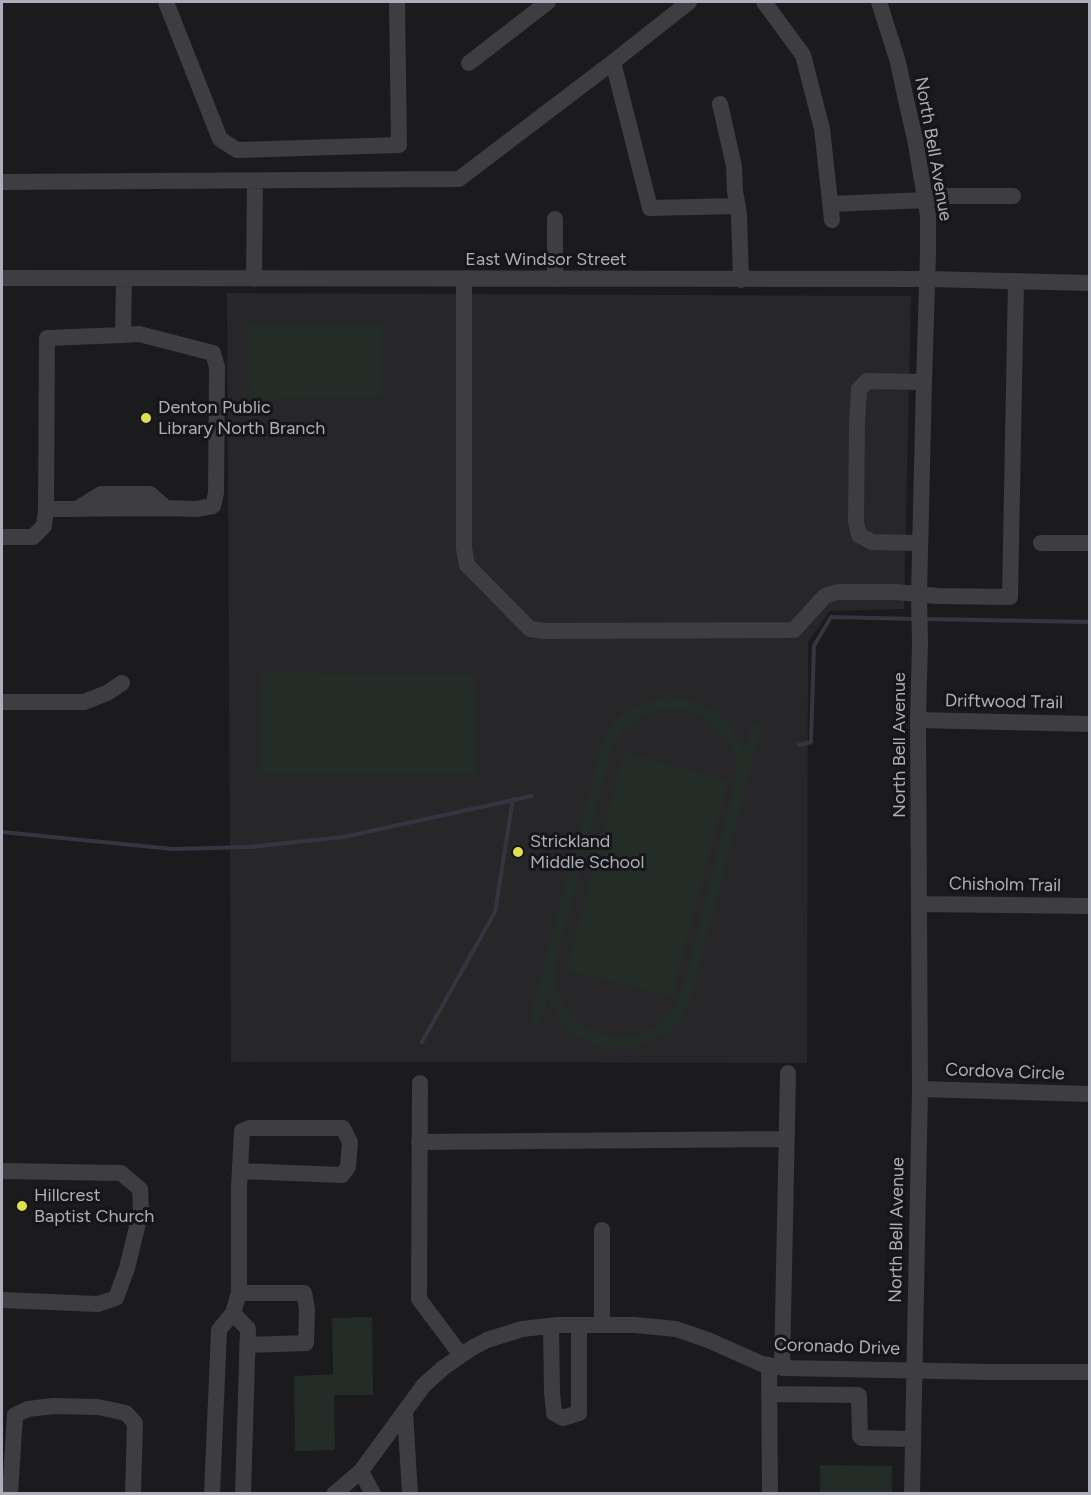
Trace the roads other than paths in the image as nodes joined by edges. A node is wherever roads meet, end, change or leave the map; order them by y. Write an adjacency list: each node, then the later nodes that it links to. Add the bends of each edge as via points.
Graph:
1 (166, 2): 2 (street, via 220,139 237,150 399,145)
2 (398, 2)
3 (548, 2): 8 (street)
4 (689, 2): 7 (street)
5 (764, 2): 13 (street, via 803,55 822,129 832,212)
6 (879, 2): 13 (street, North Bell Avenue, via 898,62)
7 (613, 62): 10 (street, via 459,179); 14 (street, via 650,208)
8 (469, 63)
9 (720, 104): 14 (street, via 734,166)
10 (255, 181): 11 (street); 18 (street)
11 (2, 182)
12 (1013, 196): 13 (street, via 941,196)
13 (925, 200): 21 (street, North Bell Avenue)
14 (738, 206): 22 (street)
15 (555, 219): 20 (street)
16 (2, 278): 17 (street, East Windsor Street)
17 (124, 278): 18 (street, East Windsor Street); 25 (street)
18 (255, 279): 19 (street, East Windsor Street)
19 (464, 279): 20 (street, East Windsor Street); 32 (street, via 466,564 530,629 794,630 825,596 837,592)
20 (555, 279): 22 (street, East Windsor Street)
21 (927, 279): 22 (street, East Windsor Street); 23 (street, East Windsor Street); 26 (street, North Bell Avenue)
22 (741, 280)
23 (1016, 281): 24 (street, East Windsor Street); 32 (street, via 1010,597)
24 (1089, 283)
25 (123, 335): 27 (street, via 47,338); 27 (street, via 139,334 213,353 217,367 213,506)
26 (924, 382): 29 (street, North Bell Avenue); 29 (street, via 867,381 859,389 857,422 859,535 872,542)
27 (46, 509): 28 (street, via 44,526 33,537)
28 (2, 537)
29 (920, 543): 32 (street, North Bell Avenue)
30 (1041, 543): 31 (street)
31 (1089, 543)
32 (919, 596): 35 (street, North Bell Avenue)
33 (122, 683): 34 (street, via 84,702)
34 (2, 702)
35 (918, 720): 36 (street, Driftwood Trail); 37 (street, North Bell Avenue)
36 (1089, 724)
37 (920, 904): 38 (street, Chisholm Trail); 41 (street, North Bell Avenue)
38 (1089, 906)
39 (788, 1073): 43 (street)
40 (420, 1083): 44 (street)
41 (920, 1089): 42 (street, Cordova Circle); 58 (street, North Bell Avenue)
42 (1089, 1094)
43 (786, 1139): 44 (street); 56 (street)
44 (419, 1142): 55 (street, via 419,1299)
45 (2, 1171): 49 (street, via 121,1173 141,1189 141,1211 116,1298 98,1304)
46 (240, 1171): 46 (street, via 242,1131 249,1128 343,1128 350,1142 348,1167 342,1175); 48 (street)
47 (602, 1230): 52 (street)
48 (239, 1293): 50 (street); 54 (street, via 304,1293 308,1309 306,1343)
49 (2, 1300)
50 (233, 1313): 54 (street, via 248,1329); 68 (street, via 219,1330)
51 (579, 1325): 52 (street, Coronado Drive); 53 (street, Coronado Drive); 53 (street, via 579,1413 563,1418 554,1413)
52 (602, 1325): 56 (street, Coronado Drive, via 676,1329 749,1359)
53 (551, 1326): 55 (street, Coronado Drive, via 522,1329 487,1340)
54 (247, 1345): 69 (street)
55 (461, 1355): 63 (street, Coronado Drive, via 424,1385)
56 (781, 1367): 57 (street, Coronado Drive); 60 (street); 61 (street)
57 (833, 1370): 58 (street, Coronado Drive); 62 (street)
58 (914, 1370): 59 (street, Coronado Drive); 64 (street, North Bell Avenue)
59 (1089, 1372)
60 (770, 1394): 61 (street); 73 (street)
61 (791, 1394): 62 (street)
62 (833, 1395): 64 (street, via 859,1396 861,1438)
63 (405, 1411): 65 (street, Coronado Drive); 72 (street)
64 (913, 1438): 74 (street, North Bell Avenue)
65 (361, 1472): 70 (street, Coronado Drive); 71 (street)
66 (10, 1494): 67 (street, via 15,1416 28,1409 53,1406 98,1407 126,1413 135,1423)
67 (133, 1494)
68 (212, 1494)
69 (243, 1494)
70 (334, 1494)
71 (373, 1494)
72 (410, 1494)
73 (770, 1494)
74 (912, 1494)

